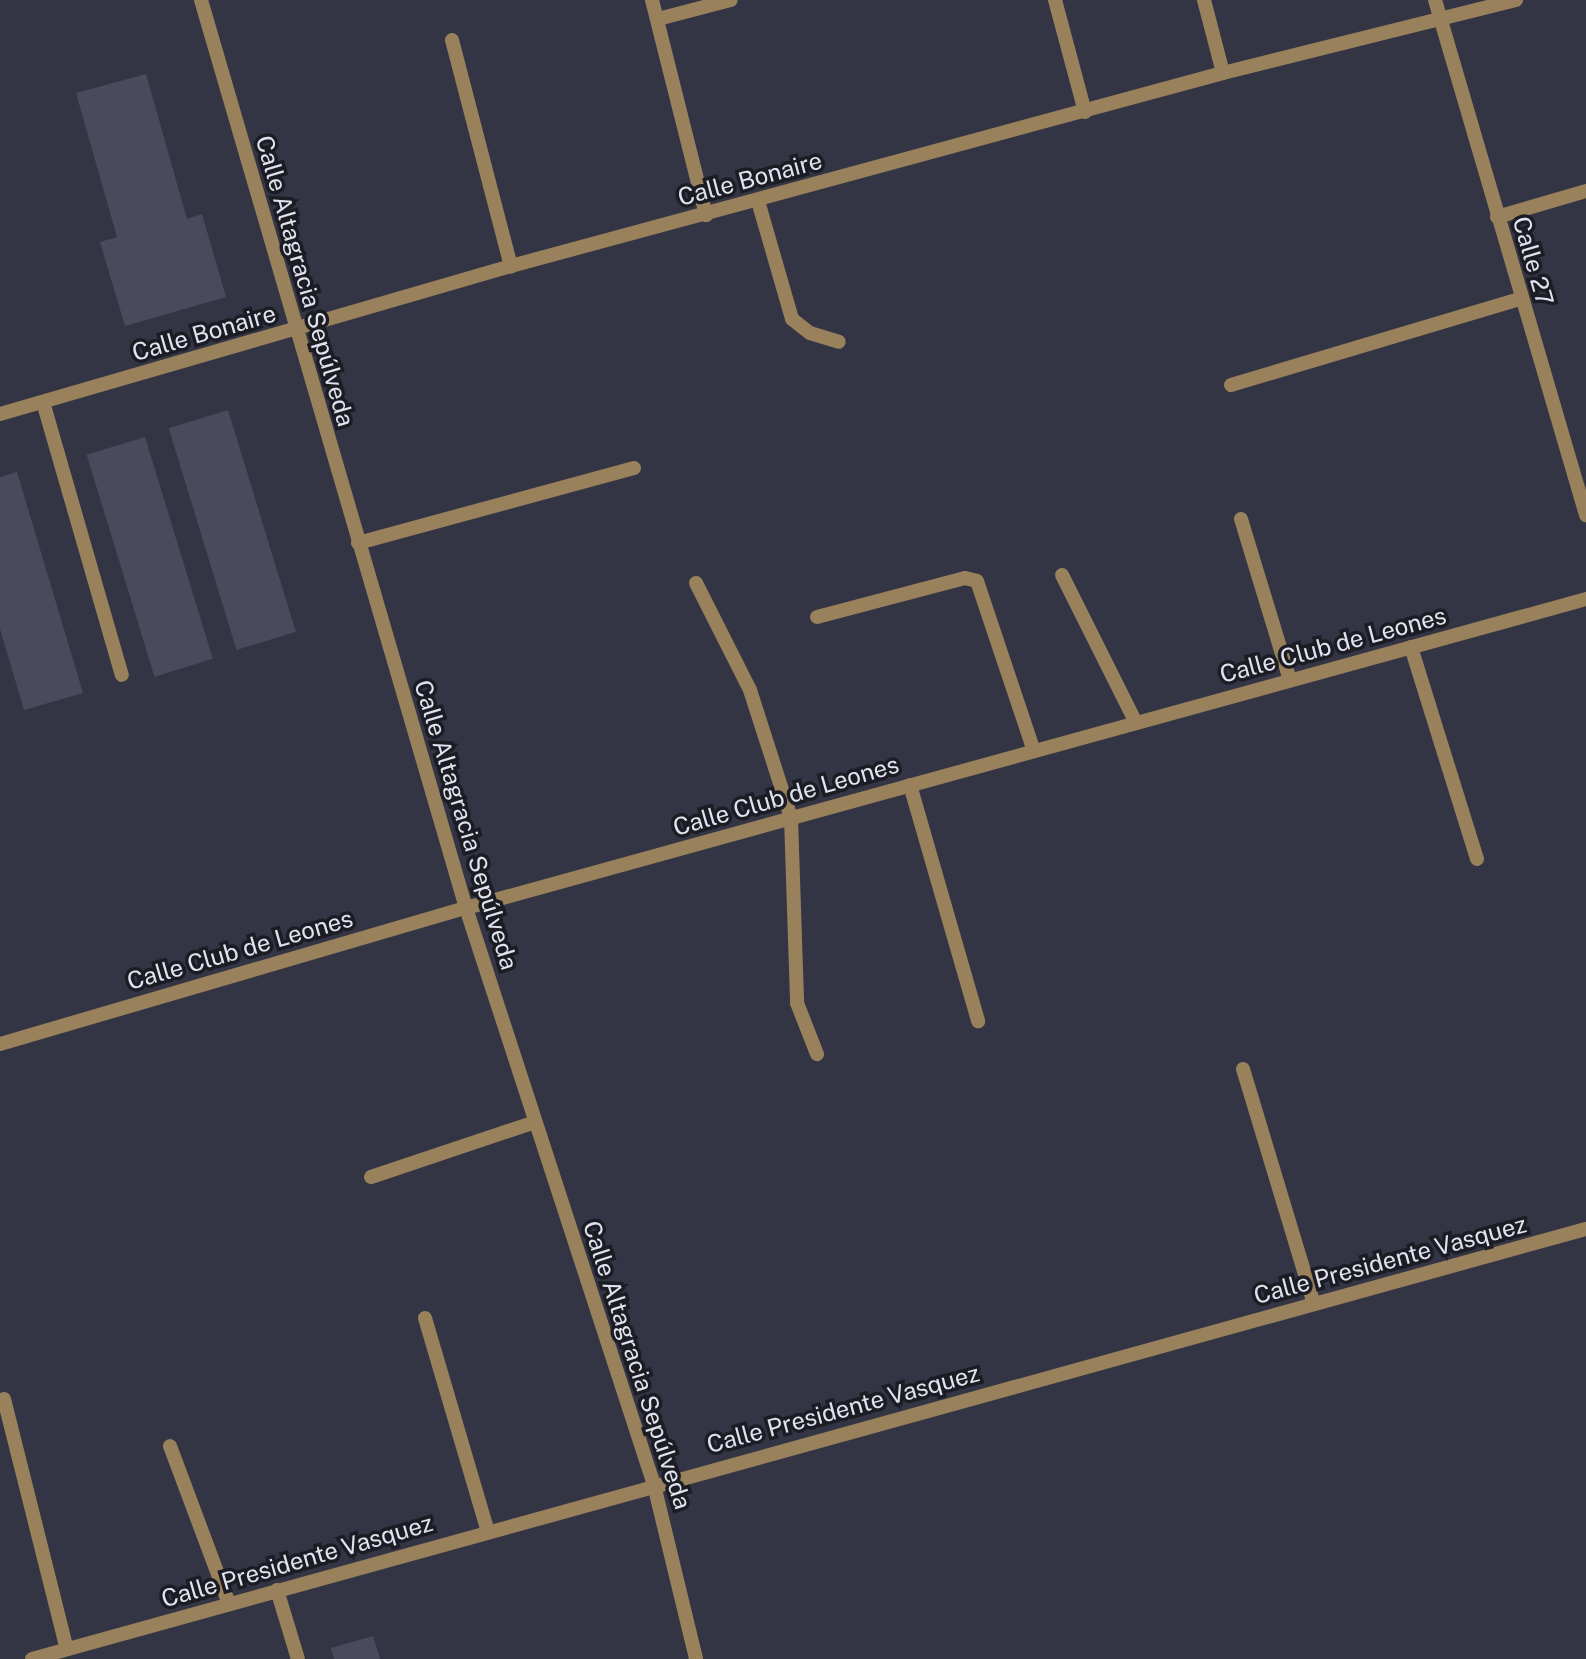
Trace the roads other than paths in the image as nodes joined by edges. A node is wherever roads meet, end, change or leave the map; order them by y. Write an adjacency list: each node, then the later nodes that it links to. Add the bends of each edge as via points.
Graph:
1 (201, 0): 19 (street, Calle Altagracia Sepúlveda)
2 (652, 0): 8 (street)
3 (731, 0): 8 (street)
4 (1055, 0): 12 (street)
5 (1204, 0): 11 (street)
6 (1435, 0): 9 (street, Calle 27)
7 (1516, 0): 9 (street, Calle Bonaire)
8 (658, 19): 15 (street)
9 (1441, 19): 11 (street, Calle Bonaire); 16 (street, Calle 27)
10 (452, 40): 17 (street)
11 (1223, 74): 12 (street, Calle Bonaire)
12 (1085, 112): 14 (street, Calle Bonaire)
13 (1586, 191): 16 (street)
14 (758, 201): 15 (street, Calle Bonaire); 20 (street, via 792,319 810,333)
15 (706, 215): 17 (street, Calle Bonaire)
16 (1497, 217): 18 (street, Calle 27)
17 (511, 266): 19 (street, Calle Bonaire)
18 (1520, 299): 21 (street); 25 (street, Calle 27)
19 (295, 330): 22 (street, Calle Bonaire); 27 (street, Calle Altagracia Sepúlveda)
20 (839, 342)
21 (1231, 385)
22 (43, 402): 23 (street, Calle Bonaire); 33 (street)
23 (0, 414)
24 (634, 468): 27 (street)
25 (1586, 516)
26 (1241, 519): 34 (street)
27 (358, 543): 40 (street, Calle Altagracia Sepúlveda)
28 (1062, 575): 35 (street)
29 (696, 583): 38 (street, via 750,690)
30 (1586, 599): 32 (street, Calle Club de Leones)
31 (817, 617): 36 (street, via 965,578 977,581)
32 (1411, 647): 34 (street, Calle Club de Leones); 39 (street)
33 (122, 675)
34 (1290, 680): 35 (street, Calle Club de Leones)
35 (1136, 723): 36 (street, Calle Club de Leones)
36 (1034, 751): 37 (street, Calle Club de Leones)
37 (910, 785): 38 (street, Calle Club de Leones); 41 (street)
38 (792, 818): 40 (street, Calle Club de Leones); 43 (street, via 797,1003)
39 (1477, 859)
40 (466, 908): 42 (street, Calle Club de Leones); 45 (street, Calle Altagracia Sepúlveda)
41 (978, 1021)
42 (0, 1044)
43 (817, 1054)
44 (1243, 1069): 48 (street)
45 (535, 1122): 46 (street); 52 (street, Calle Altagracia Sepúlveda)
46 (371, 1177)
47 (1586, 1230): 48 (street, Calle Presidente Vasquez)
48 (1314, 1304): 52 (street, Calle Presidente Vasquez)
49 (425, 1318): 53 (street)
50 (4, 1399): 56 (street)
51 (170, 1446): 55 (street)
52 (654, 1485): 53 (street, Calle Presidente Vasquez); 59 (street, Calle Altagracia Sepúlveda)
53 (488, 1531): 54 (street, Calle Presidente Vasquez)
54 (277, 1590): 55 (street, Calle Presidente Vasquez); 58 (street)
55 (229, 1604): 56 (street, Calle Presidente Vasquez)
56 (66, 1649): 57 (street, Calle Presidente Vasquez)
57 (32, 1659)
58 (298, 1659)
59 (696, 1659)

